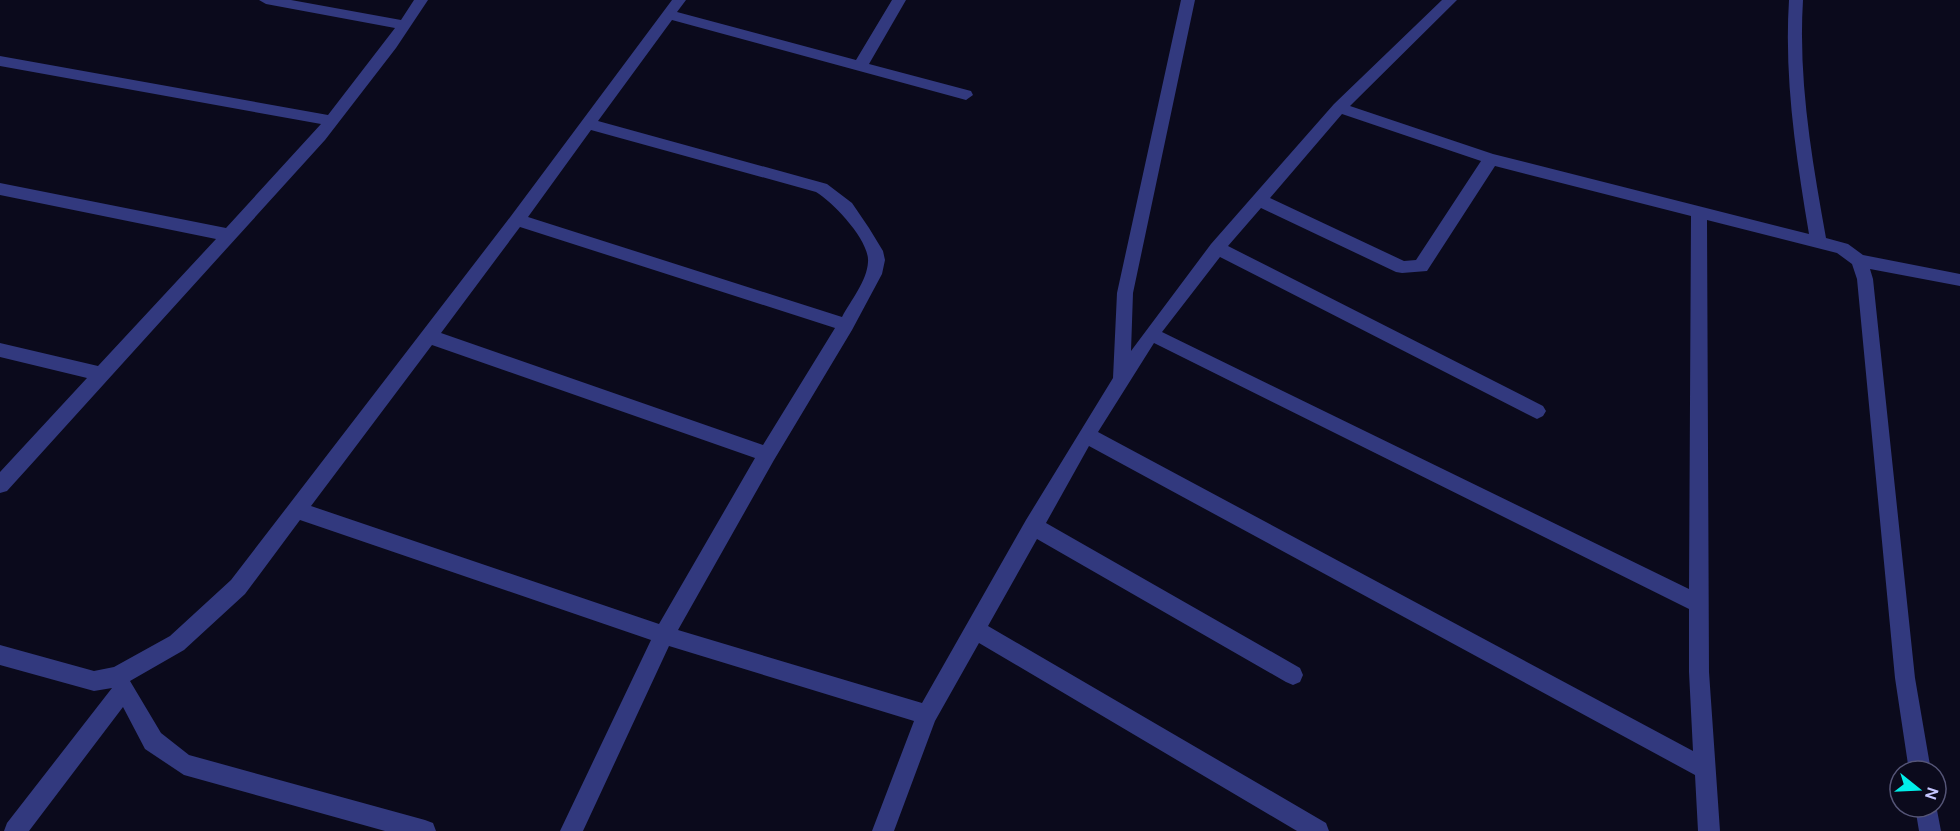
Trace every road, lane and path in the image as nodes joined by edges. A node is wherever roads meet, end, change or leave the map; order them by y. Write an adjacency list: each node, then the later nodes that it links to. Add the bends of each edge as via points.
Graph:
1 (266, 0): 8 (street)
2 (421, 0): 8 (street)
3 (899, 0): 10 (street)
4 (1188, 0): 30 (street, via 1125,293)
5 (1450, 0): 12 (street)
6 (1796, 0): 21 (street, via 1799,127)
7 (673, 7): 10 (street); 14 (street)
8 (404, 25): 13 (street)
9 (0, 61): 13 (street)
10 (860, 66): 11 (street)
11 (966, 95)
12 (1339, 108): 15 (street); 17 (street)
13 (332, 121): 20 (street)
14 (588, 124): 19 (street); 25 (street, via 836,195 846,205 877,260 874,274)
15 (1491, 159): 17 (street, via 1421,266 1402,267); 18 (street)
16 (0, 189): 20 (street)
17 (1259, 200): 22 (street)
18 (1699, 212): 21 (street); 37 (street)
19 (517, 220): 25 (street); 27 (street)
20 (229, 236): 29 (street)
21 (1819, 242): 23 (street, via 1842,248)
22 (1217, 248): 26 (street); 31 (street)
23 (1859, 260): 24 (street); 44 (street, via 1865,279 1905,678)
24 (1960, 280)
25 (846, 325): 33 (street)
26 (1150, 334): 30 (street); 37 (street)
27 (428, 336): 33 (street); 35 (street)
28 (0, 350): 29 (street)
29 (103, 374): 34 (street)
30 (1121, 379): 32 (street)
31 (1538, 411)
32 (1086, 435): 36 (street); 45 (street)
33 (767, 454): 39 (street)
34 (0, 485)
35 (296, 510): 39 (street); 42 (street, via 238,586 177,643)
36 (1033, 526): 38 (street); 41 (street)
37 (1699, 604): 45 (street)
38 (974, 629): 43 (street); 50 (street)
39 (664, 635): 43 (street); 48 (street)
40 (0, 654): 42 (street, via 94,681)
41 (1293, 675)
42 (120, 684): 46 (street); 47 (street, via 153,741 184,764)
43 (927, 715): 49 (street)
44 (1918, 759)
45 (1705, 769): 51 (street)
46 (15, 831)
47 (426, 831)
48 (572, 831)
49 (883, 831)
50 (1318, 831)
51 (1709, 831)

